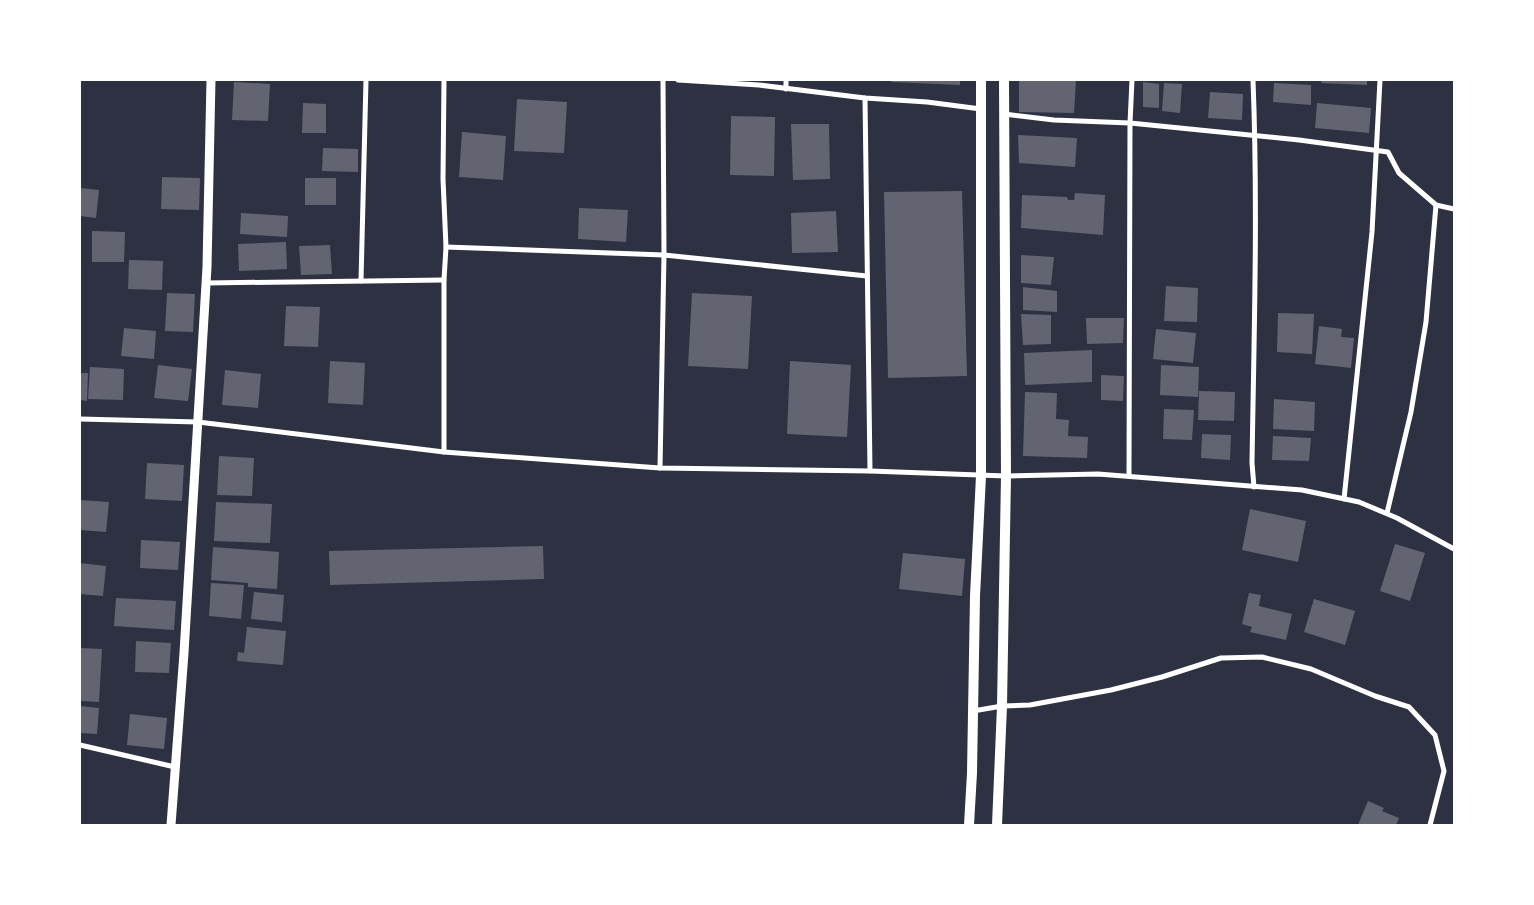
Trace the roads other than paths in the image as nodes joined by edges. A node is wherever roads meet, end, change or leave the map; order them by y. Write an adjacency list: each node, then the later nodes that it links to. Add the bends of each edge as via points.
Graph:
1 (211, 80): 26 (street)
2 (366, 80): 25 (street)
3 (444, 80): 21 (street)
4 (663, 80): 22 (street)
5 (678, 80): 12 (street)
6 (786, 80): 12 (street)
7 (981, 80): 14 (main road)
8 (1004, 80): 15 (main road)
9 (1132, 80): 16 (street)
10 (1253, 80): 17 (street)
11 (1380, 80): 18 (street)
12 (786, 89): 13 (street)
13 (865, 98): 14 (street); 23 (street)
14 (982, 109): 32 (main road)
15 (1004, 114): 16 (street); 33 (main road)
16 (1130, 123): 17 (street); 34 (street)
17 (1255, 136): 18 (street); 35 (street)
18 (1376, 151): 19 (street, via 1388,152 1399,173); 36 (street, via 1372,232)
19 (1436, 205): 20 (street); 37 (street, via 1426,322 1411,412)
20 (1454, 209)
21 (446, 247): 22 (street); 24 (street)
22 (664, 255): 23 (street); 30 (street)
23 (867, 276): 31 (street)
24 (444, 280): 25 (street); 29 (street)
25 (361, 281): 26 (street)
26 (206, 283): 28 (street)
27 (80, 419): 28 (street)
28 (198, 422): 29 (street); 42 (street)
29 (444, 452): 30 (street)
30 (660, 468): 31 (street)
31 (870, 471): 32 (street)
32 (981, 476): 33 (street); 40 (main road)
33 (1006, 476): 34 (street); 39 (main road)
34 (1129, 476): 35 (street)
35 (1254, 486): 36 (street, via 1302,490)
36 (1344, 499): 37 (street)
37 (1387, 514): 38 (street)
38 (1454, 549)
39 (1002, 706): 40 (street); 45 (main road); 46 (street, via 1030,705 1111,690 1220,658 1262,657 1311,669 1409,707 1435,735 1444,771)
40 (973, 711): 44 (main road)
41 (80, 745): 42 (street)
42 (175, 767): 43 (street)
43 (171, 825)
44 (969, 825)
45 (997, 825)
46 (1430, 825)

